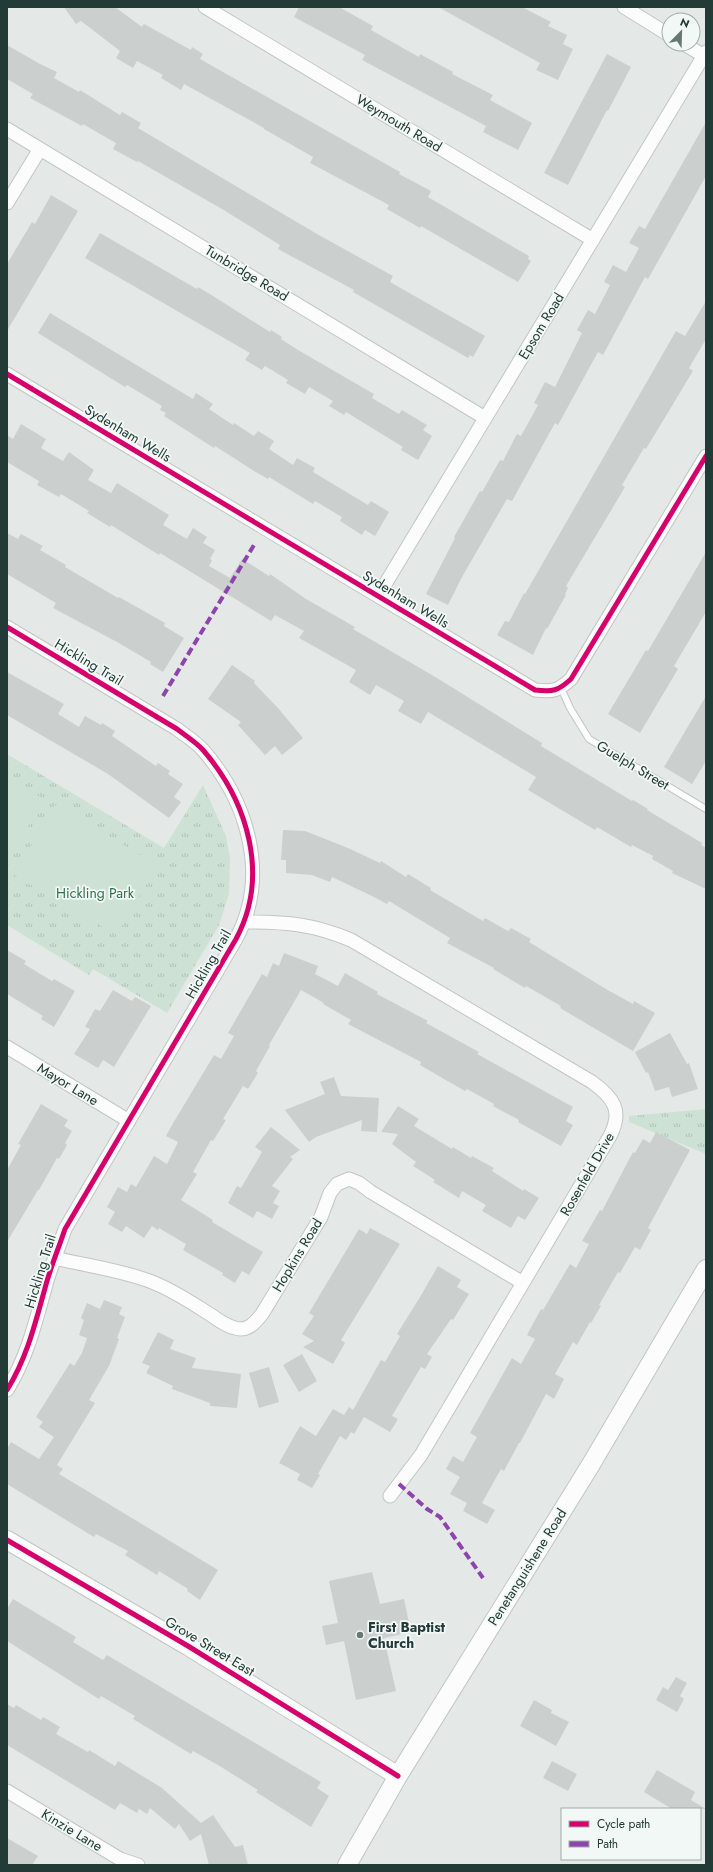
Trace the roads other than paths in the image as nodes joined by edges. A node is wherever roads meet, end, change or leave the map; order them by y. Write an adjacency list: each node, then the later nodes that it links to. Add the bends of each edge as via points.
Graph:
1 (205, 7): 8 (street, Weymouth Road)
2 (624, 7): 3 (street)
3 (661, 30)
4 (705, 55): 8 (street, Epsom Road)
5 (7, 129): 6 (street, Tunbridge Road)
6 (40, 149): 7 (street); 10 (street, Tunbridge Road)
7 (7, 203)
8 (593, 240): 10 (street, Epsom Road)
9 (7, 374): 12 (street, Sydenham Wells)
10 (486, 418): 12 (street, Epsom Road)
11 (706, 458): 14 (street, via 579,668 572,679)
12 (378, 596): 14 (street, Sydenham Wells, via 535,690 550,691)
13 (7, 627): 16 (street, Hickling Trail, via 177,729 202,749 221,772 236,797 246,823 252,852 250,903)
14 (561, 688): 15 (lane, Guelph Street, via 589,739)
15 (706, 809)
16 (246, 922): 18 (street, Hickling Trail); 21 (street, Rosenfeld Drive, via 308,925 351,940 592,1082 609,1095 617,1117 614,1128)
17 (7, 1047): 18 (street, Mayor Lane)
18 (128, 1121): 19 (street, Hickling Trail, via 65,1229)
19 (55, 1258): 21 (street, Hopkins Road, via 153,1282 225,1324 236,1329 247,1328 256,1323 262,1314 321,1217 330,1193 337,1184 349,1180 359,1183); 22 (street, Hickling Trail, via 27,1352)
20 (706, 1269): 25 (main road, Penetanguishene Road, via 590,1466)
21 (523, 1283): 23 (street, Rosenfeld Drive, via 421,1455)
22 (7, 1390)
23 (390, 1496)
24 (7, 1540): 25 (main road, Grove Street East, via 188,1646)
25 (398, 1776): 28 (main road, Penetanguishene Road)
26 (7, 1791): 27 (street, Kinzie Lane, via 120,1859)
27 (138, 1865)
28 (347, 1865)

